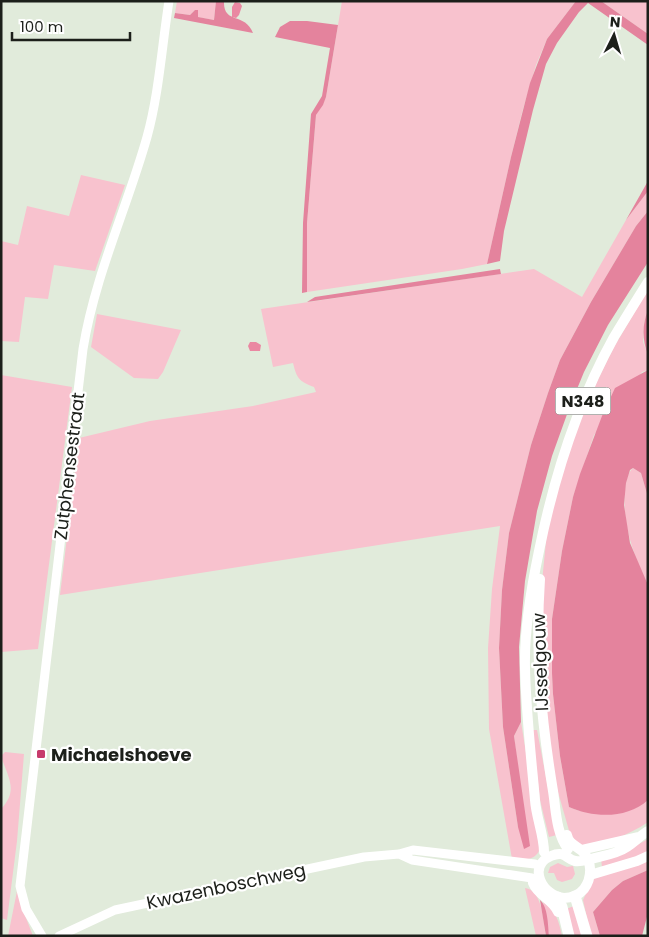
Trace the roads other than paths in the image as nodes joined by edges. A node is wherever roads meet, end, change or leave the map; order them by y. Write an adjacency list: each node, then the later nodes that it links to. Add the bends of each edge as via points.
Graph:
1 (169, 1): 16 (street, Zutphensestraat, via 147,136 95,292 83,349 20,886 26,908)
2 (648, 282): 3 (main road, IJsselgouw / N348, via 614,338 583,403 564,453)
3 (544, 530): 5 (main road, IJsselgouw / N348, via 538,601 538,669 543,728 554,794); 6 (main road, IJsselgouw / N348, via 530,601 525,659 534,786)
4 (648, 831): 8 (main road, via 621,850)
5 (568, 845): 6 (main road); 8 (main road)
6 (547, 853): 8 (main road, via 575,861); 10 (main road)
7 (399, 854): 10 (street, Kwazenboschweg, via 412,860); 10 (street, Kwazenboschweg, via 412,850); 17 (street, Kwazenboschweg, via 364,857 115,910)
8 (583, 856): 11 (main road, via 590,865); 12 (main road, via 584,874)
9 (648, 856): 11 (main road)
10 (535, 875): 12 (main road, via 543,874 549,885 557,890); 13 (main road, via 544,888); 14 (main road, via 541,896 555,905)
11 (590, 875): 12 (main road)
12 (577, 893): 13 (main road, via 566,898); 15 (highway)
13 (558, 897): 19 (highway)
14 (558, 912): 18 (highway)
15 (586, 932)
16 (42, 936)
17 (59, 936)
18 (564, 936)
19 (569, 936)

